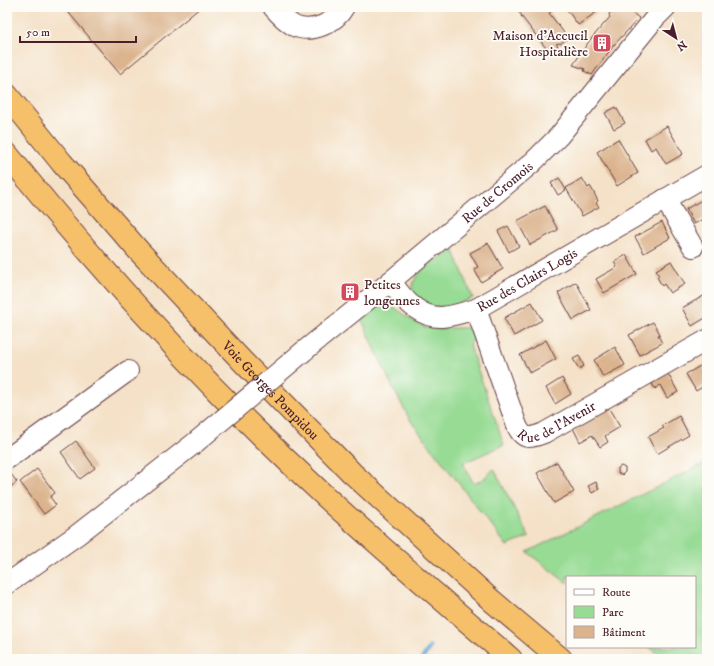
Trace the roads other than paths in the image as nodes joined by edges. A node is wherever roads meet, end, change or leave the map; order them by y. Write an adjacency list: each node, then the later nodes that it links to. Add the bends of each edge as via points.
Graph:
1 (273, 7): 2 (street, via 285,20 308,29 322,26)
2 (344, 7)
3 (666, 7): 9 (street, Rue de Cromois, via 559,136 534,162)
4 (7, 95): 15 (highway, Voie Georges Pompidou, via 138,250 238,358 352,473)
5 (7, 154): 16 (highway, via 110,275 216,389 326,497)
6 (707, 175): 7 (street, Rue des Clairs Logis)
7 (665, 199): 8 (street); 10 (street, Rue des Clairs Logis)
8 (693, 247)
9 (390, 281): 10 (street, Rue des Clairs Logis, via 408,302 427,314 452,316); 14 (street, Rue de Cromois, bridge, via 196,442 77,535)
10 (476, 309): 11 (street, Rue de l'Avenir, via 517,426 527,437 544,433)
11 (707, 340)
12 (128, 371): 13 (street)
13 (7, 459)
14 (7, 584)
15 (490, 600): 17 (highway, Voie Georges Pompidou); 18 (highway)
16 (511, 659)
17 (561, 659)
18 (578, 659)

